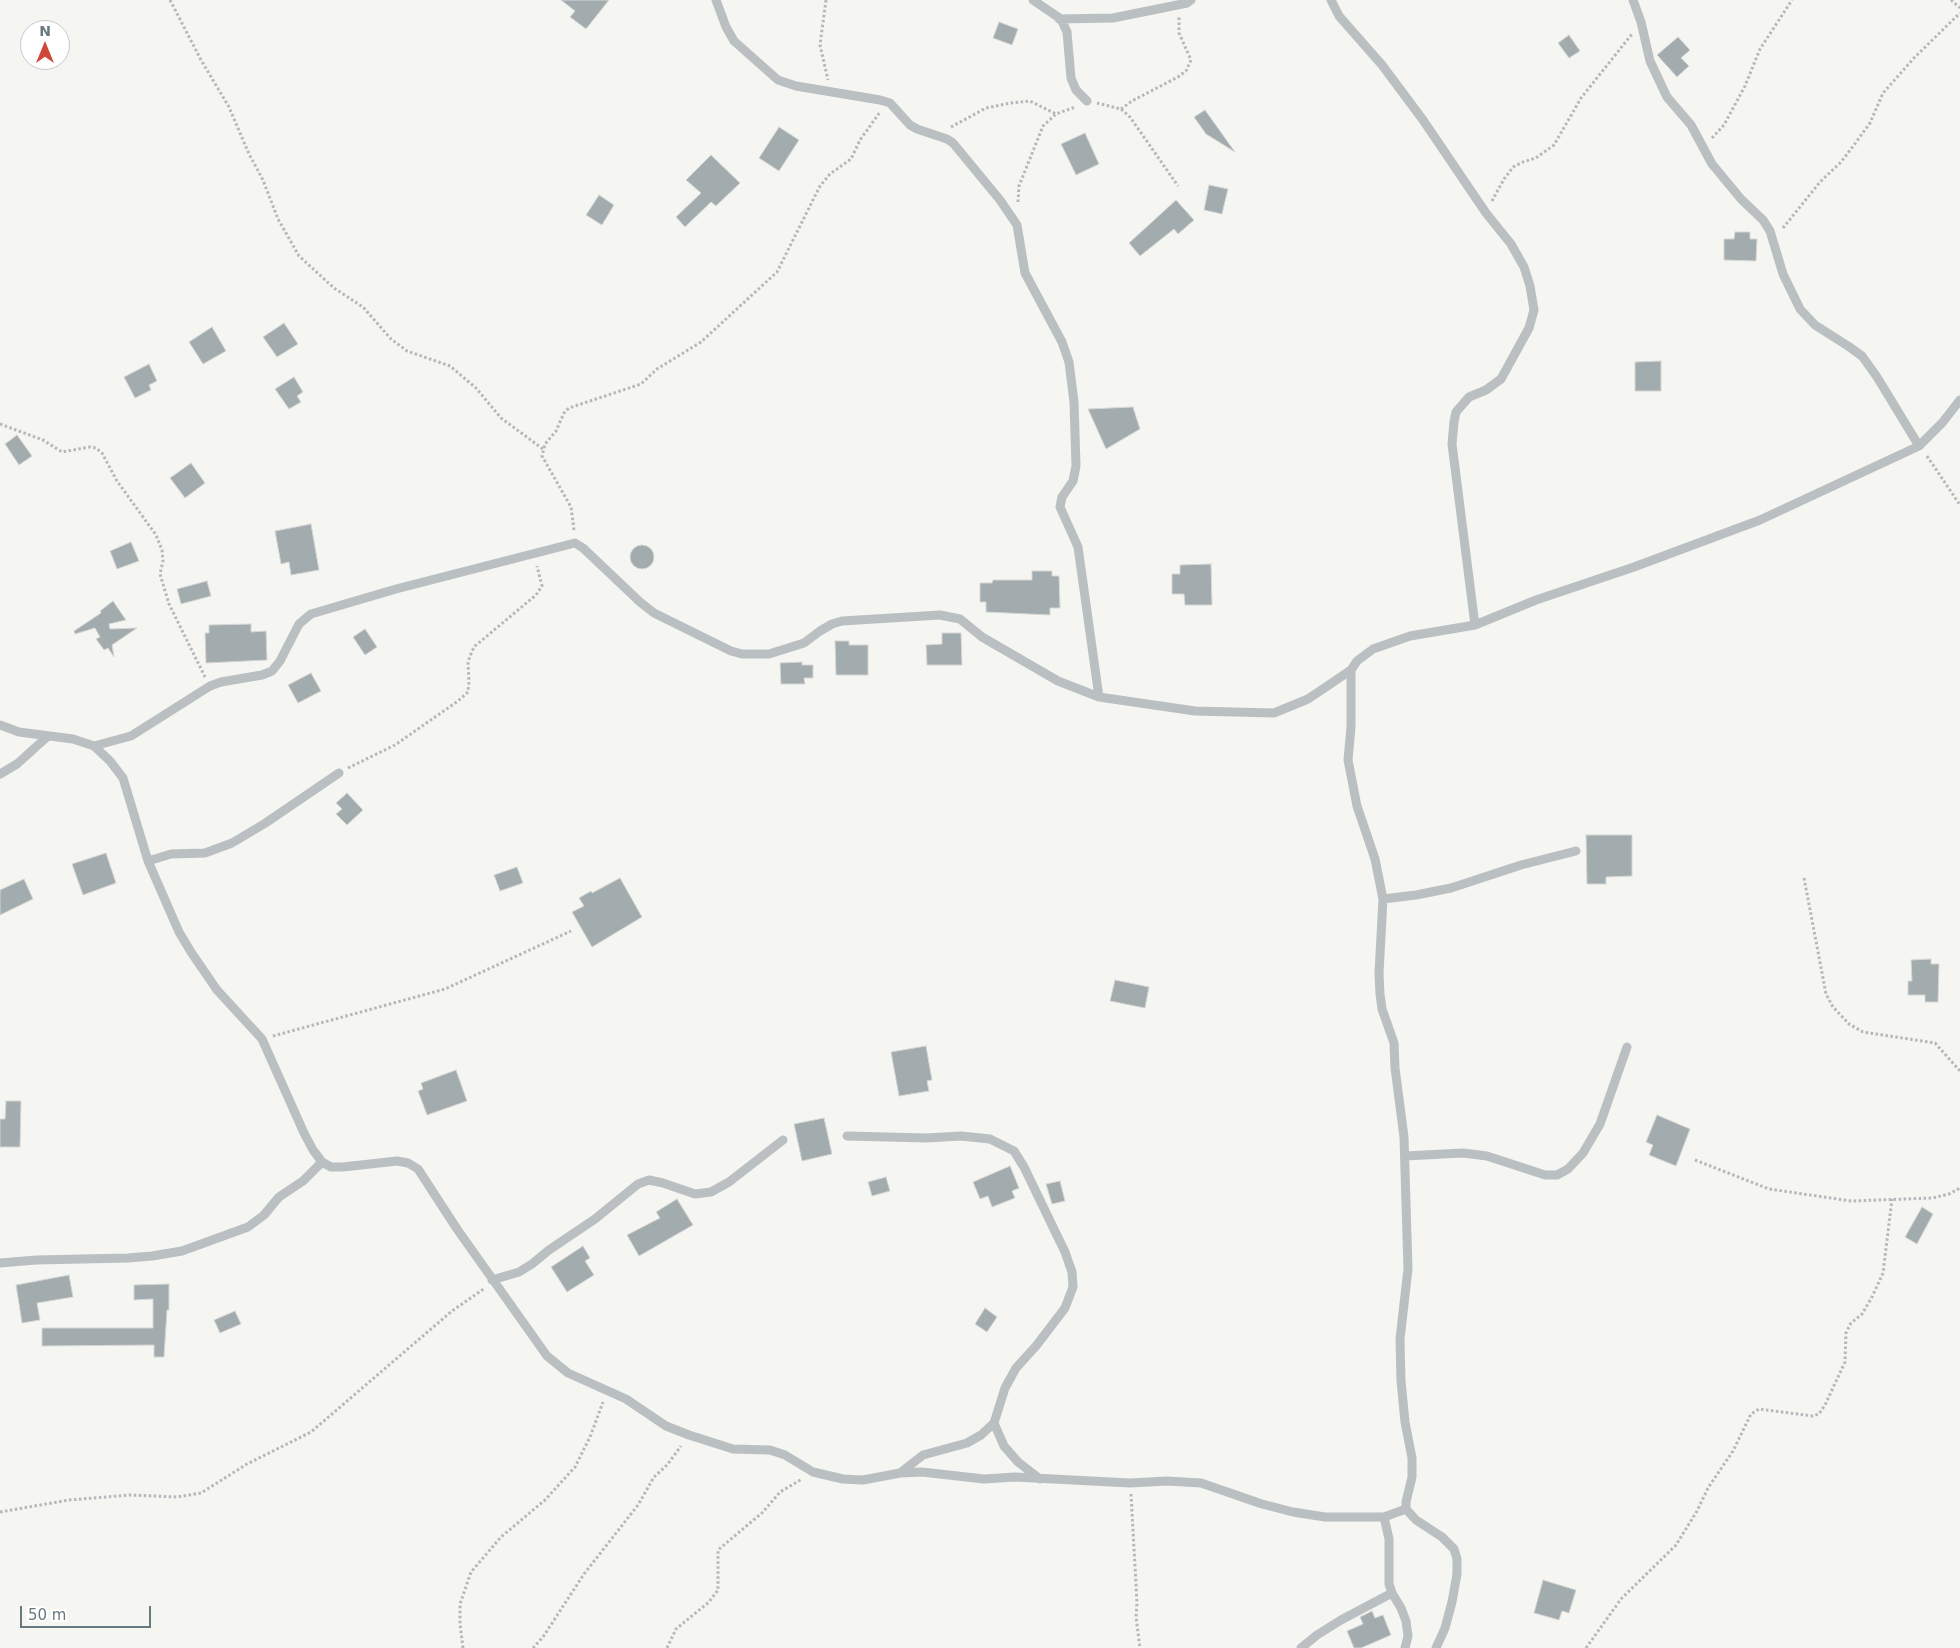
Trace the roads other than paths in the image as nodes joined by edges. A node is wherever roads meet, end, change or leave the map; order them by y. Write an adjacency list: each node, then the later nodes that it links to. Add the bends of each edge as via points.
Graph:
1 (716, 0): 12 (street, via 730,35 771,75 790,85 890,103 910,125 947,139 959,149 1017,225 1025,273 1062,342 1069,362 1076,466 1060,507 1078,547)
2 (1033, 0): 6 (street)
3 (1331, 0): 10 (street, via 1339,16 1382,65 1511,244 1530,286 1534,310 1529,328 1501,379 1469,397 1456,412 1454,422 1452,444)
4 (1632, 0): 9 (street, via 1659,83 1691,125 1712,164 1763,220 1800,309 1815,325 1862,356)
5 (1189, 2): 6 (street, via 1113,18)
6 (1059, 18): 7 (street, via 1067,32 1071,78 1076,90)
7 (1088, 101)
8 (1960, 400): 9 (street)
9 (1920, 446): 10 (street, via 1760,520)
10 (1475, 625): 11 (street, via 1410,636 1373,649)
11 (1351, 670): 12 (street, via 1308,699 1274,714 1195,710); 20 (street, via 1348,760 1357,806 1375,859)
12 (1099, 697): 15 (street, via 1050,676 982,637 960,619 940,615 842,621 820,630 804,643 769,654 731,651 654,613 575,543 311,614 299,624 272,671 210,686 131,736)
13 (0, 725): 14 (street, via 19,732)
14 (48, 736): 15 (street); 17 (street, via 17,764)
15 (94, 746): 19 (street, via 123,778)
16 (339, 773): 19 (street, via 232,843 205,853 171,854)
17 (0, 774)
18 (1576, 851): 20 (street, via 1451,888)
19 (148, 860): 25 (street, via 168,909 191,952 217,990 262,1038 304,1133)
20 (1383, 899): 24 (street, via 1380,994 1394,1043)
21 (1627, 1047): 24 (street, via 1600,1124 1583,1153 1557,1175 1546,1176 1487,1156 1463,1153)
22 (847, 1136): 28 (street, via 990,1139 1014,1151 1024,1167 1065,1252 1073,1287 1064,1308 1016,1368 1005,1388)
23 (783, 1140): 27 (street, via 730,1182 711,1192 695,1194 649,1180 638,1184 532,1264)
24 (1405, 1156): 31 (street, via 1408,1269 1400,1339 1405,1422 1412,1458)
25 (322, 1162): 26 (street, via 303,1181 279,1197 248,1228 182,1251 128,1258); 27 (street, via 343,1167 397,1161 418,1169)
26 (0, 1264)
27 (493, 1281): 29 (street, via 547,1356 568,1372 626,1399 666,1426 733,1448 777,1452 813,1472 843,1479 862,1480)
28 (994, 1423): 29 (street, via 968,1443 923,1455); 30 (street, via 1004,1446 1018,1462)
29 (900, 1473): 30 (street)
30 (1040, 1478): 32 (street, via 1130,1484 1201,1484 1293,1512 1325,1517)
31 (1406, 1510): 32 (street); 36 (street, via 1442,1537 1454,1549 1457,1560 1452,1602)
32 (1384, 1517): 33 (street, via 1388,1529 1388,1572)
33 (1392, 1593): 34 (street, via 1317,1635); 35 (street, via 1406,1621 1408,1636)
34 (1301, 1648)
35 (1405, 1648)
36 (1436, 1648)

